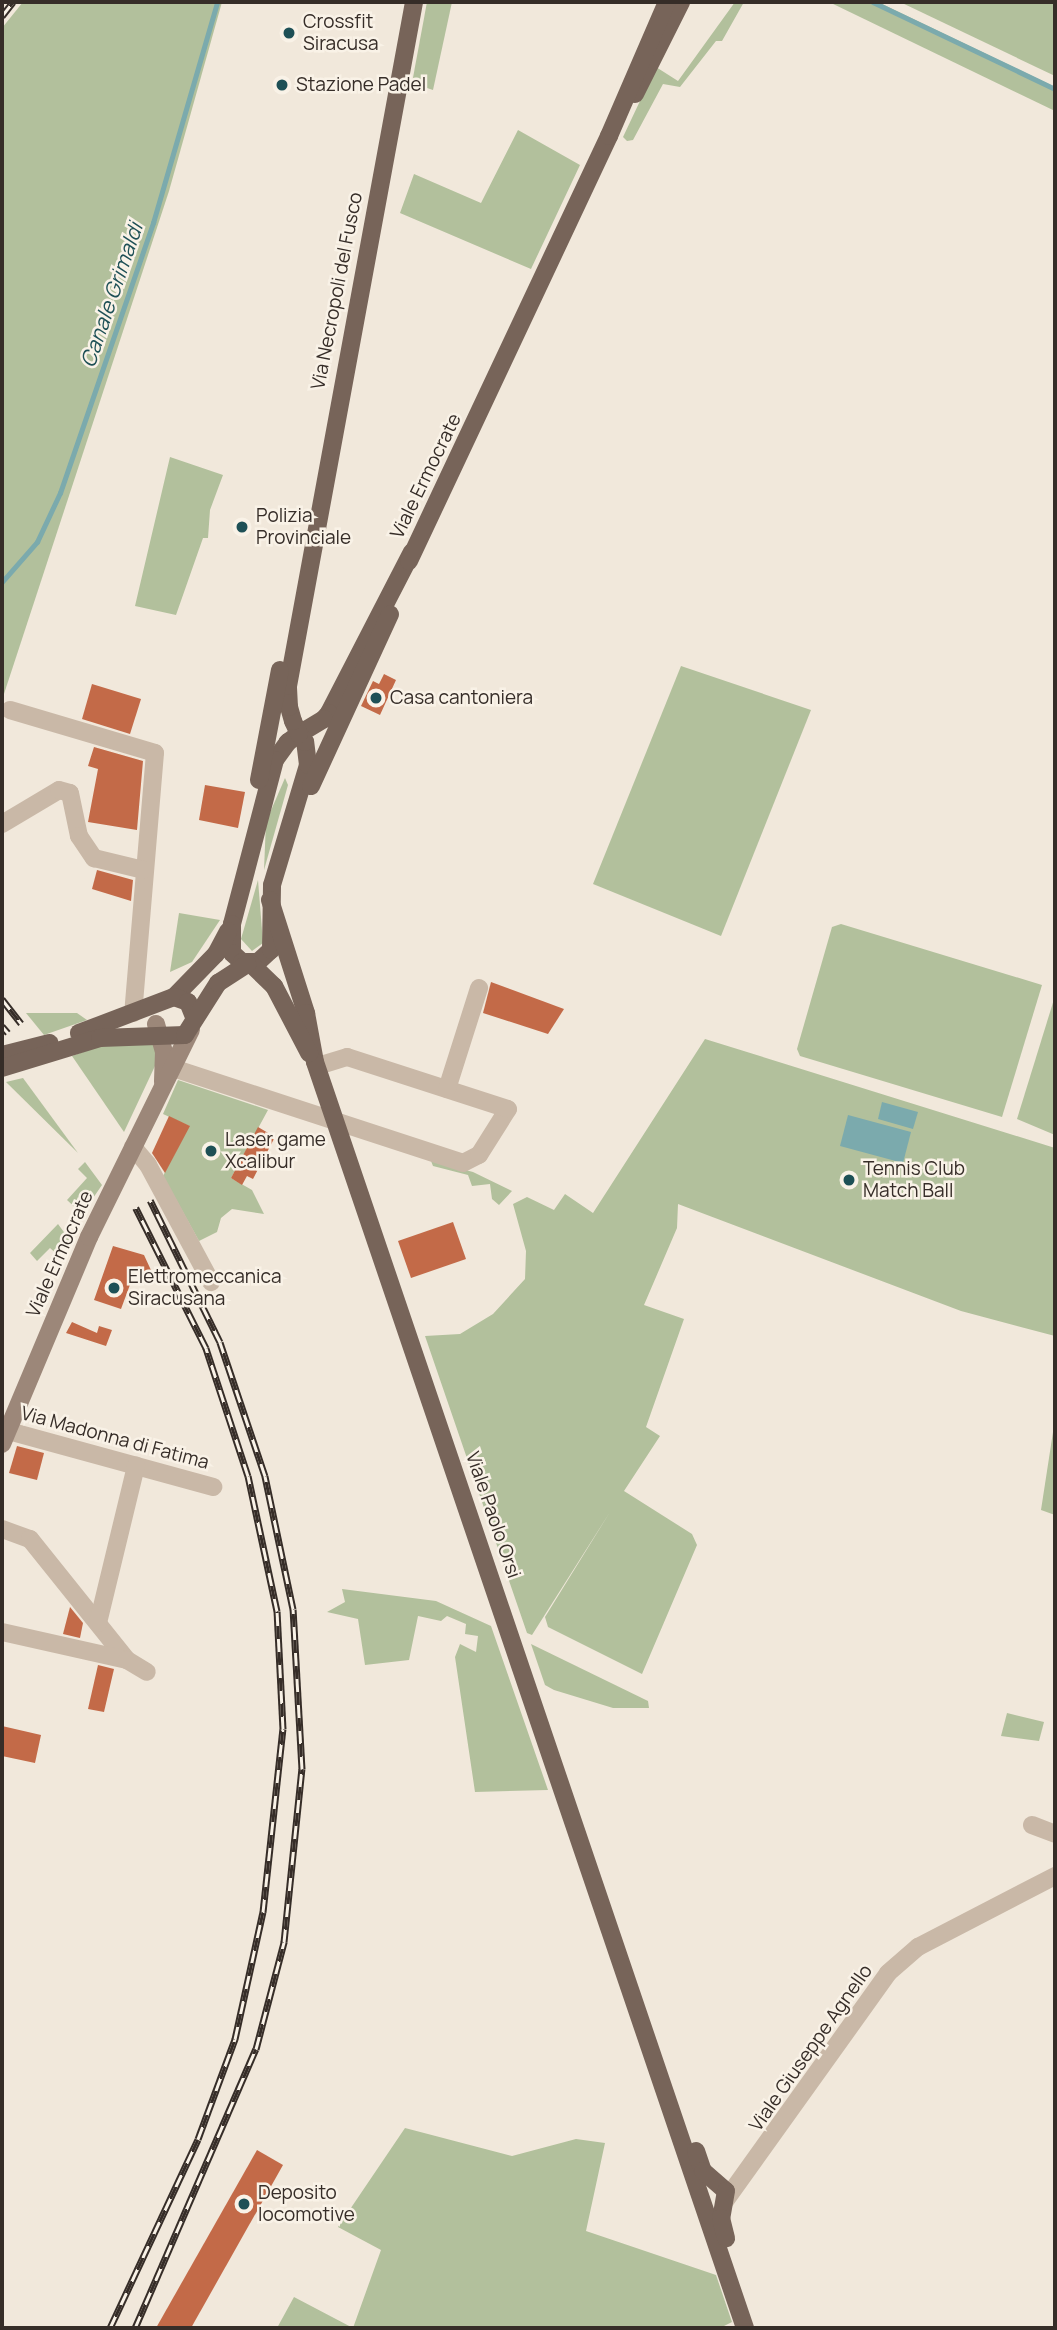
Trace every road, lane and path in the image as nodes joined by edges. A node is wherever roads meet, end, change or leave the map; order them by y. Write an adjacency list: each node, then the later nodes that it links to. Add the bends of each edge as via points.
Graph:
1 (414, 2): 6 (main road, Via Necropoli del Fusco)
2 (667, 2): 4 (main road, Viale Ermocrate)
3 (681, 2): 4 (main road, Viale Ermocrate)
4 (610, 136): 5 (main road, Viale Ermocrate)
5 (412, 552): 9 (main road, via 329,713); 13 (main road, Viale Ermocrate, via 389,618)
6 (302, 589): 8 (main road); 9 (main road, via 288,686)
7 (10, 710): 15 (street, via 155,753)
8 (271, 715): 9 (street); 14 (main road)
9 (302, 726): 10 (main road, via 279,752); 11 (main road, via 308,754)
10 (269, 782): 11 (main road, via 288,769 300,775); 14 (main road)
11 (302, 785): 13 (main road)
12 (2, 824): 15 (street, via 58,790 70,793 79,836 94,858)
13 (286, 836): 16 (main road)
14 (253, 837): 17 (main road)
15 (144, 870): 21 (street)
16 (270, 900): 18 (main road, via 271,950); 25 (main road, via 306,1013)
17 (232, 924): 18 (main road, via 232,953); 20 (main road, via 216,954)
18 (249, 964): 22 (main road, via 218,983); 25 (main road, via 274,986)
19 (479, 988): 28 (street)
20 (169, 999): 21 (main road); 22 (main road, via 188,1002); 23 (main road)
21 (134, 1013): 24 (main road)
22 (193, 1025): 23 (main road); 27 (main road, Viale Ermocrate)
23 (161, 1032): 26 (main road, via 100,1038); 27 (main road)
24 (2, 1055)
25 (316, 1064): 28 (street, via 347,1057); 29 (main road, Viale Paolo Orsi)
26 (2, 1068)
27 (168, 1076): 29 (street); 30 (main road, Viale Ermocrate)
28 (447, 1089): 29 (street, via 508,1109 479,1155 463,1163)
29 (337, 1126): 43 (main road, Viale Paolo Orsi)
30 (132, 1147): 31 (street, via 148,1165); 32 (main road, Viale Ermocrate)
31 (211, 1282)
32 (4, 1437): 33 (street, Via Madonna di Fatima)
33 (136, 1465): 34 (street, Via Madonna di Fatima); 36 (street)
34 (213, 1487)
35 (2, 1529): 36 (street, via 30,1539)
36 (97, 1623): 38 (street)
37 (2, 1632): 38 (street)
38 (127, 1660): 39 (street)
39 (147, 1672)
40 (1032, 1825): 41 (street)
41 (1055, 1834)
42 (1055, 1876): 44 (street, Viale Giuseppe Agnello, via 918,1947 888,1973)
43 (630, 1982): 45 (main road, via 703,2171); 46 (main road)
44 (752, 2168): 45 (street); 47 (street, Viale Giuseppe Agnello)
45 (714, 2181): 46 (main road); 47 (main road, via 725,2188)
46 (701, 2200): 47 (main road); 48 (main road)
47 (724, 2203): 49 (main road, via 721,2224)
48 (745, 2328)
49 (757, 2328)

